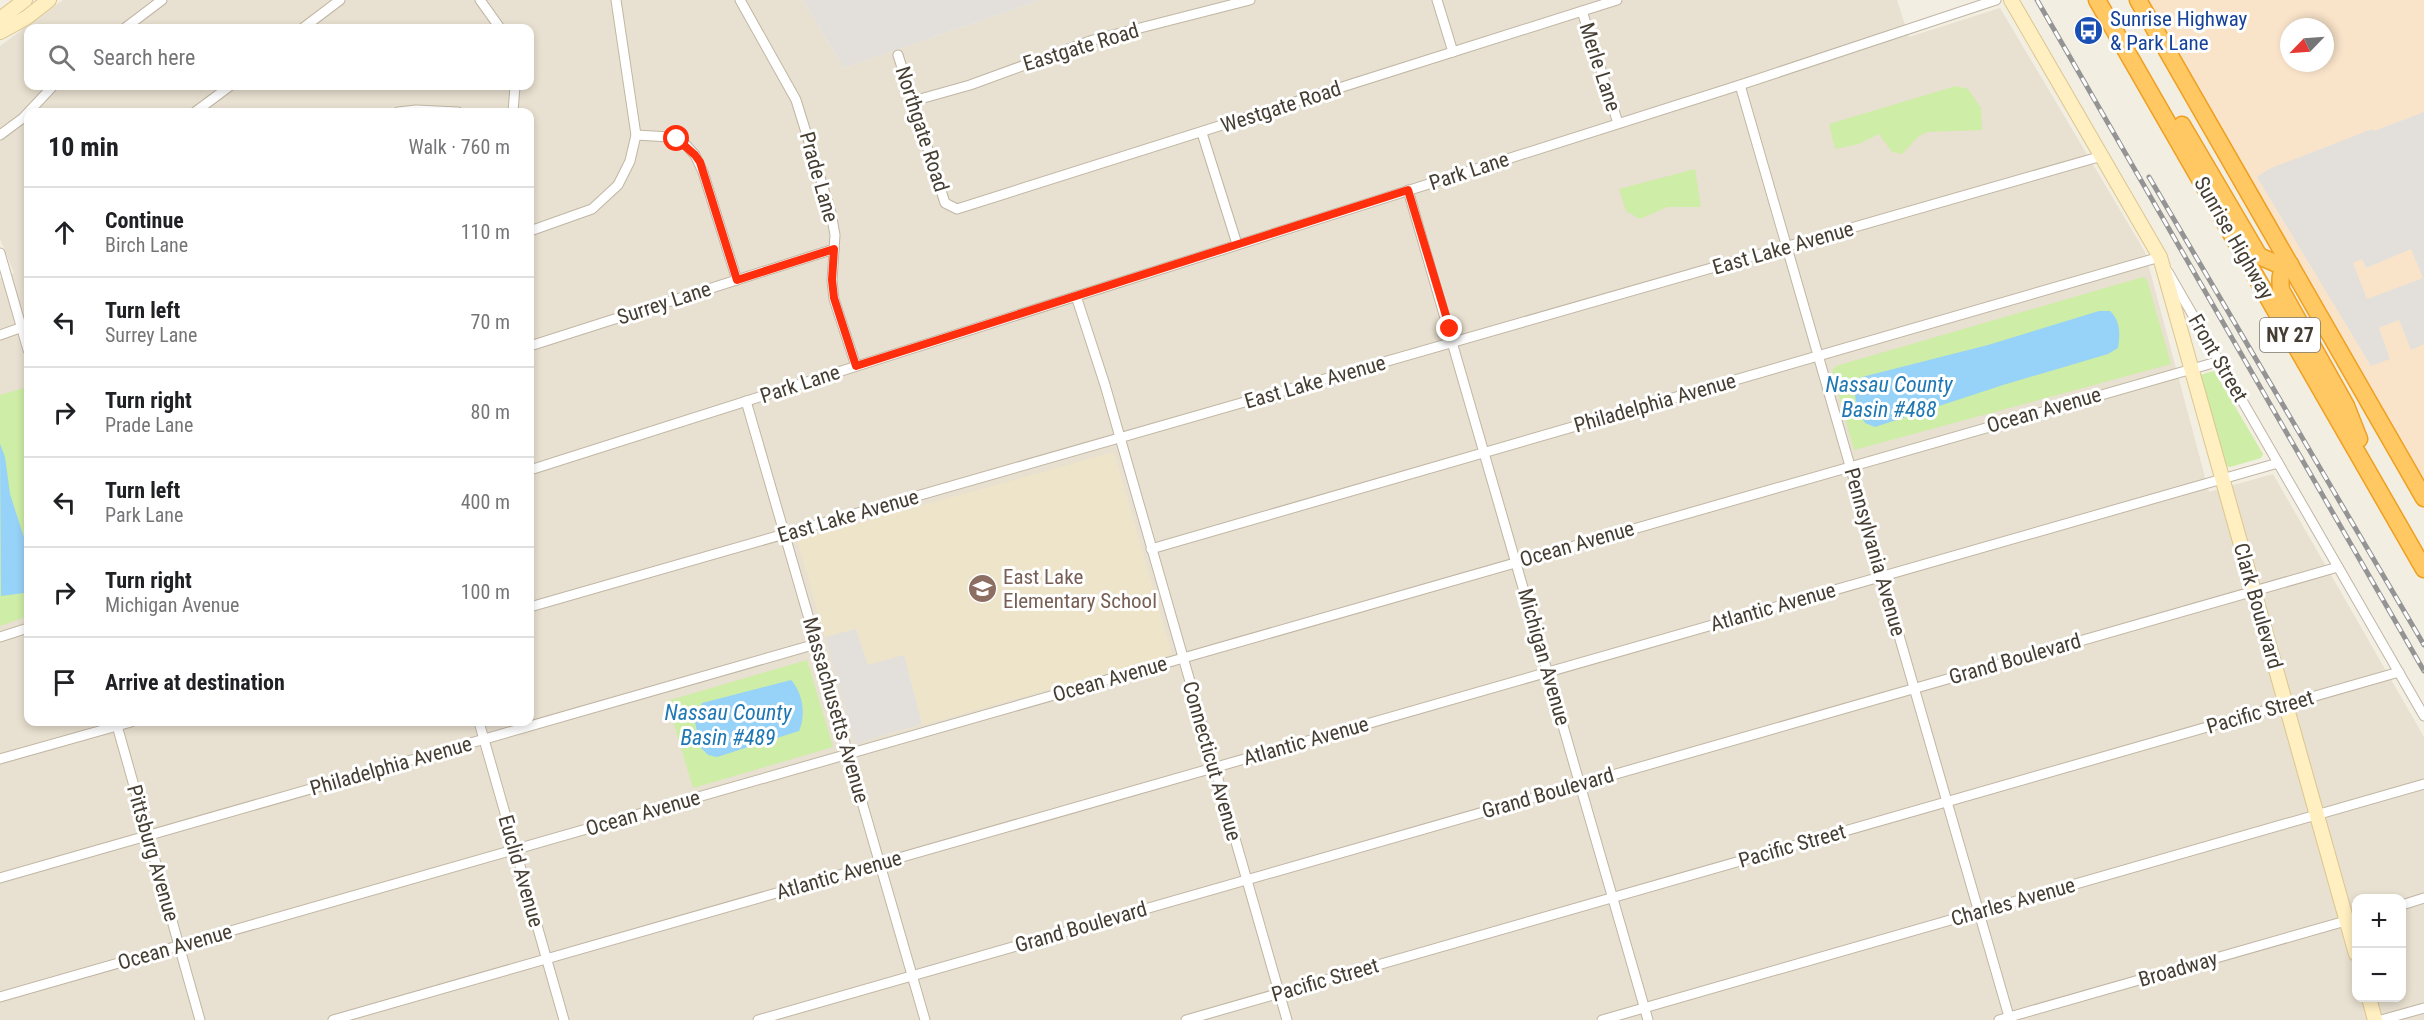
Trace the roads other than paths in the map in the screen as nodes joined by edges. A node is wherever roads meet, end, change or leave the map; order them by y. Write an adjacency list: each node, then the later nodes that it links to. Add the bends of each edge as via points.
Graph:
1 (25, 0): 16 (street)
2 (50, 0): 20 (street)
3 (162, 0): 17 (street)
4 (340, 0): 18 (street)
5 (480, 0): 19 (street)
6 (616, 0): 36 (street)
7 (740, 0): 43 (street, Prade Lane, via 796,100 831,213 836,235)
8 (1250, 0): 28 (street, Eastgate Road, via 1093,40 970,85)
9 (1437, 0): 21 (street)
10 (1617, 0): 15 (street, Westgate Road)
11 (1996, 0): 24 (street, Park Lane)
12 (2011, 0): 37 (street, Front Street)
13 (2097, 0): 23 (highway, Sunrise Highway / NY 27)
14 (2138, 0): 46 (highway, Sunrise Highway / NY 27)
15 (1582, 11): 21 (street, Westgate Road); 33 (street, Merle Lane)
16 (0, 19)
17 (130, 24)
18 (308, 24)
19 (497, 24)
20 (0, 32)
21 (1453, 52): 34 (street, Westgate Road)
22 (898, 55): 28 (street, Northgate Road)
23 (2133, 63): 46 (highway, via 2171,106 2259,256); 65 (highway, Sunrise Highway / NY 27)
24 (1740, 85): 33 (street, Park Lane); 42 (street, Pennsylvania Avenue)
25 (49, 90): 29 (street)
26 (225, 90): 30 (street)
27 (515, 90): 31 (street)
28 (913, 101): 39 (street, Northgate Road)
29 (32, 108)
30 (200, 108)
31 (513, 108)
32 (24, 117): 35 (street)
33 (1618, 123): 38 (street, Park Lane)
34 (1202, 132): 39 (street, Westgate Road, via 968,206 957,209); 41 (street)
35 (0, 135)
36 (636, 135): 40 (street, via 624,174 603,200 576,216); 47 (street, via 670,137 685,144 695,155)
37 (2102, 156): 42 (street, East Lake Avenue); 45 (street, Front Street)
38 (1408, 190): 41 (street, Park Lane); 52 (street, Michigan Avenue)
39 (945, 203)
40 (534, 227)
41 (1237, 244): 48 (street, Park Lane)
42 (1787, 246): 52 (street, East Lake Avenue); 54 (street, Pennsylvania Avenue)
43 (834, 249): 47 (street, Surrey Lane); 56 (street, Prade Lane, via 834,298)
44 (0, 254): 49 (street)
45 (2160, 257): 54 (street, Philadelphia Avenue); 55 (street, Front Street); 57 (street, Clark Boulevard)
46 (2287, 265): 65 (highway, via 2280,275 2281,290 2346,406); 66 (highway, Sunrise Highway / NY 27)
47 (737, 280): 53 (street, Surrey Lane)
48 (1076, 296): 56 (street, Park Lane); 59 (street, Connecticut Avenue)
49 (24, 323)
50 (24, 326): 51 (street)
51 (0, 334)
52 (1454, 342): 59 (street, East Lake Avenue); 60 (street, Michigan Avenue)
53 (534, 345)
54 (1819, 356): 60 (street, Philadelphia Avenue); 62 (street, Pennsylvania Avenue)
55 (2220, 361): 57 (street, Ocean Avenue); 61 (street, Front Street)
56 (856, 366): 58 (street, Park Lane)
57 (2191, 368): 62 (street, Ocean Avenue); 64 (street, Clark Boulevard)
58 (746, 401): 63 (street, Park Lane); 67 (street, Massachusetts Avenue)
59 (1119, 438): 67 (street, East Lake Avenue); 68 (street, Connecticut Avenue)
60 (1485, 452): 68 (street, Philadelphia Avenue); 69 (street, Michigan Avenue)
61 (2278, 462): 64 (street, Atlantic Avenue); 70 (street, Front Street)
62 (1850, 466): 69 (street, Ocean Avenue); 72 (street, Pennsylvania Avenue)
63 (534, 469)
64 (2222, 478): 72 (street, Atlantic Avenue); 73 (street, Clark Boulevard)
65 (2376, 485): 71 (highway, Sunrise Highway / NY 27)
66 (2424, 498)
67 (785, 534): 74 (street, East Lake Avenue); 77 (street, Massachusetts Avenue)
68 (1150, 549): 78 (street, Connecticut Avenue)
69 (1516, 562): 78 (street, Ocean Avenue); 79 (street, Michigan Avenue)
70 (2338, 567): 73 (street, Grand Boulevard); 80 (street, Front Street)
71 (2424, 569)
72 (1882, 576): 79 (street, Atlantic Avenue); 81 (street, Pennsylvania Avenue)
73 (2254, 591): 81 (street, Grand Boulevard); 82 (street, Clark Boulevard)
74 (534, 606)
75 (24, 629): 76 (street)
76 (0, 637)
77 (816, 644): 84 (street, Philadelphia Avenue); 90 (street, Massachusetts Avenue)
78 (1182, 658): 90 (street, Ocean Avenue); 92 (street, Connecticut Avenue)
79 (1548, 672): 92 (street, Atlantic Avenue); 93 (street, Michigan Avenue)
80 (2398, 672): 82 (street, Pacific Street); 83 (street, Front Street)
81 (1914, 689): 93 (street, Grand Boulevard); 95 (street, Pennsylvania Avenue)
82 (2286, 705): 95 (street, Pacific Street); 96 (street, Clark Boulevard)
83 (2424, 716)
84 (534, 725)
85 (107, 726): 91 (street)
86 (118, 726): 97 (street, Pittsburg Avenue)
87 (479, 726): 89 (street, Euclid Avenue)
88 (529, 726): 89 (street, Philadelphia Avenue)
89 (484, 739): 97 (street, Philadelphia Avenue); 98 (street, Euclid Avenue)
90 (848, 754): 98 (street, Ocean Avenue); 99 (street, Massachusetts Avenue)
91 (0, 759)
92 (1214, 768): 99 (street, Atlantic Avenue); 101 (street, Connecticut Avenue)
93 (1580, 784): 101 (street, Grand Boulevard); 102 (street, Michigan Avenue)
94 (2424, 784): 96 (street, Charles Avenue)
95 (1946, 802): 102 (street, Pacific Street); 105 (street, Pennsylvania Avenue)
96 (2317, 815): 105 (street, Charles Avenue); 106 (street, Clark Boulevard)
97 (148, 836): 100 (street, Philadelphia Avenue); 107 (street, Pittsburg Avenue)
98 (515, 849): 107 (street, Ocean Avenue); 108 (street, Euclid Avenue)
99 (880, 863): 108 (street, Atlantic Avenue); 109 (street, Massachusetts Avenue)
100 (0, 878)
101 (1246, 880): 109 (street, Grand Boulevard); 110 (street, Connecticut Avenue)
102 (1613, 897): 110 (street, Pacific Street); 113 (street, Michigan Avenue)
103 (2424, 898): 104 (street)
104 (2406, 904)
105 (1978, 912): 113 (street, Charles Avenue); 115 (street, Pennsylvania Avenue)
106 (2352, 919): 115 (street, Broadway)
107 (179, 946): 111 (street, Ocean Avenue); 116 (street, Pittsburg Avenue)
108 (547, 959): 117 (street, Atlantic Avenue); 118 (street, Euclid Avenue)
109 (912, 976): 119 (street, Grand Boulevard); 120 (street, Massachusetts Avenue)
110 (1279, 993): 121 (street, Pacific Street); 122 (street, Connecticut Avenue)
111 (0, 997)
112 (2370, 1002): 126 (street)
113 (1644, 1008): 123 (street, Charles Avenue); 124 (street, Michigan Avenue)
114 (2424, 1008): 127 (street)
115 (2009, 1019): 125 (street, Broadway)
116 (200, 1020)
117 (333, 1020)
118 (564, 1020)
119 (758, 1020)
120 (925, 1020)
121 (1186, 1020)
122 (1287, 1020)
123 (1602, 1020)
124 (1648, 1020)
125 (1999, 1020)
126 (2375, 1020)
127 (2381, 1020)

